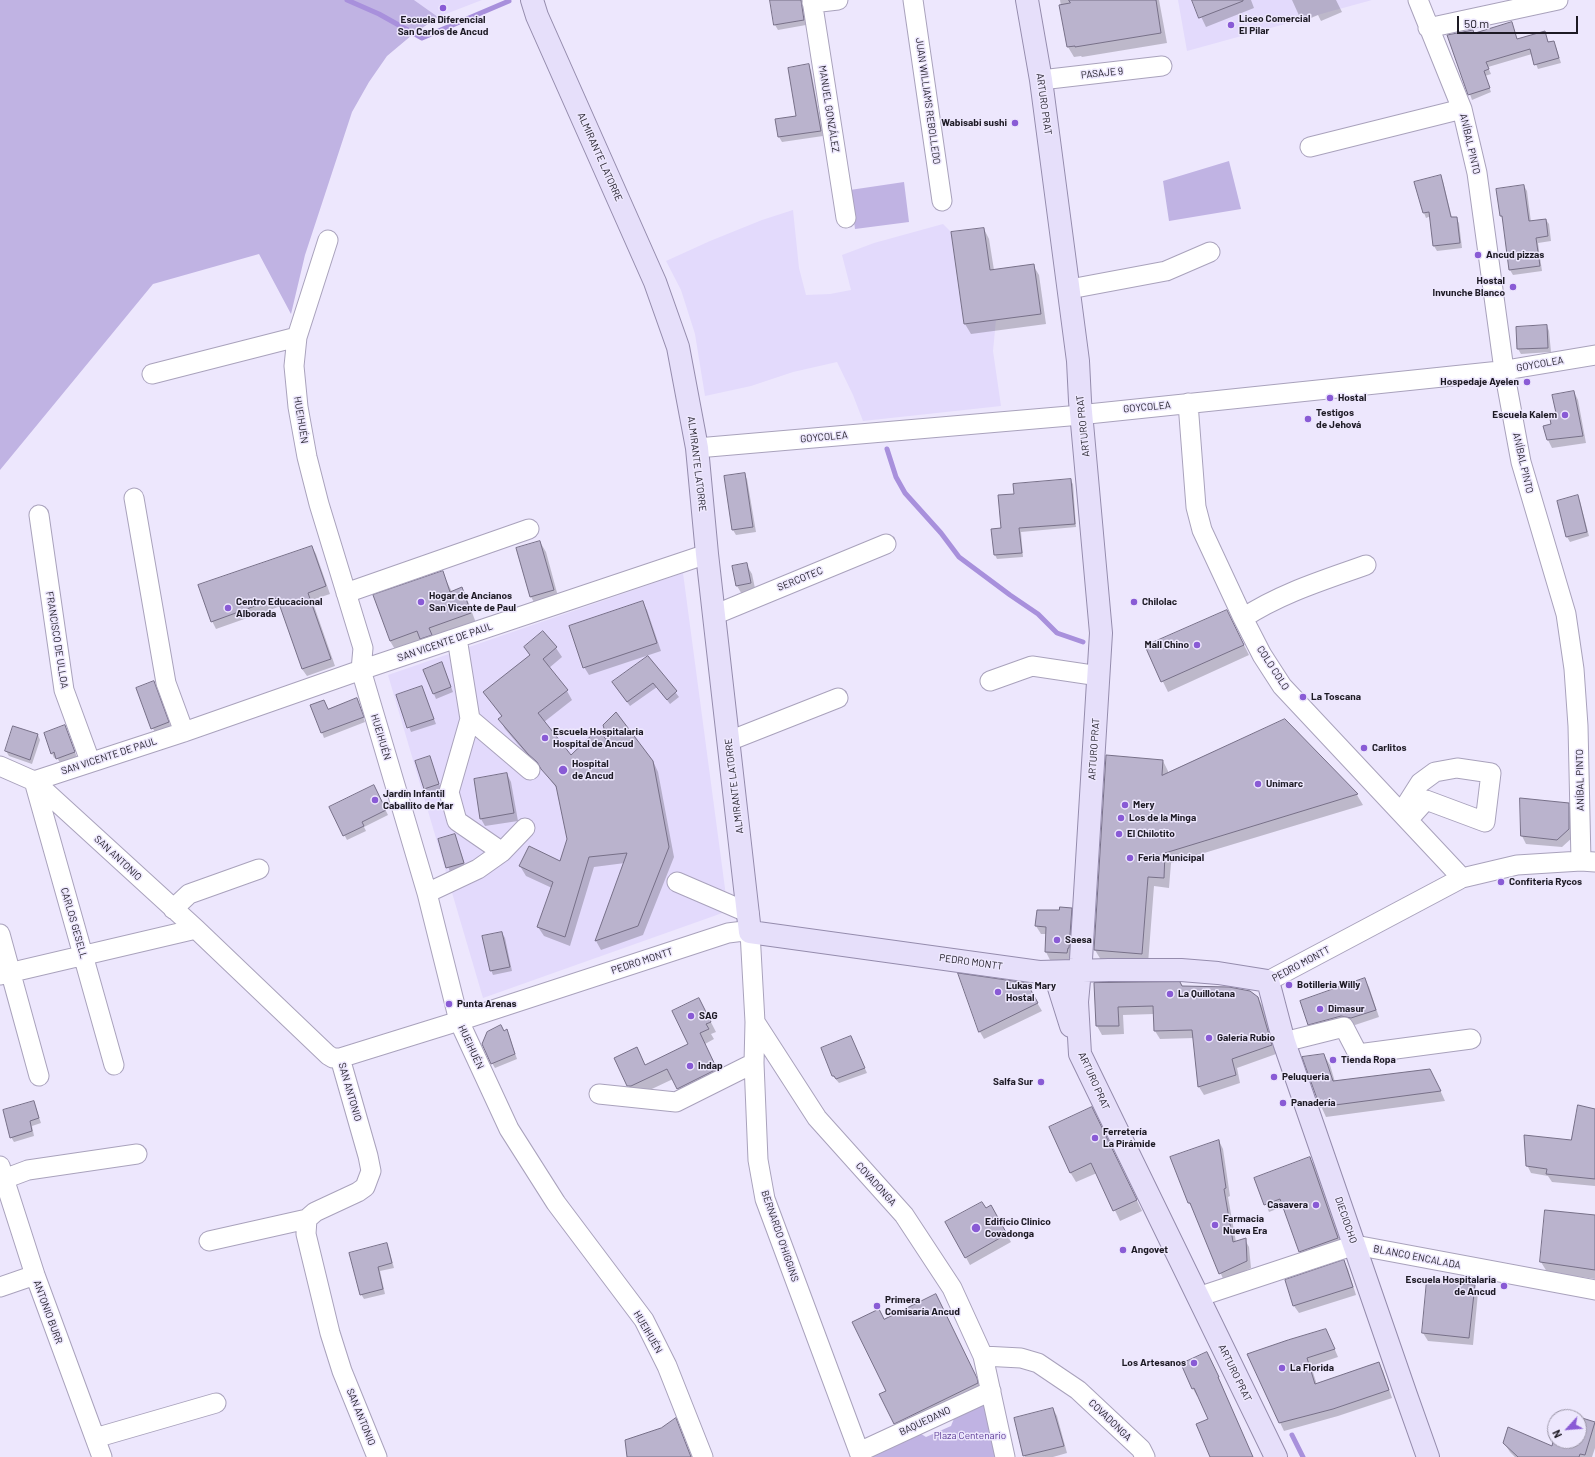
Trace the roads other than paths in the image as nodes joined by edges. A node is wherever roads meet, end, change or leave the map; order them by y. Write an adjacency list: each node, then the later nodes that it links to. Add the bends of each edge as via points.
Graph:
1 (532, 0): 24 (main road, ALMIRANTE LATORRE, via 543,31 655,282 678,347)
2 (838, 0): 7 (street)
3 (913, 0): 13 (street, JUAN WILLIAMS REBOLLEDO)
4 (1027, 0): 10 (main road, ARTURO PRAT)
5 (1418, 0): 8 (street, ANÍBAL PINTO)
6 (1558, 0): 8 (street)
7 (812, 2): 14 (street, MANUEL GONZÁLEZ)
8 (1428, 28): 11 (street, ANÍBAL PINTO)
9 (1162, 66): 10 (street, PASAJE 9)
10 (1041, 80): 17 (main road, ARTURO PRAT)
11 (1462, 109): 12 (street); 20 (street, ANÍBAL PINTO, via 1477,173)
12 (1310, 147)
13 (942, 201)
14 (846, 218)
15 (328, 240): 18 (street, HUEIHUÉN)
16 (1210, 252): 17 (street, via 1166,271)
17 (1070, 289): 23 (main road, ARTURO PRAT)
18 (297, 337): 21 (street); 31 (street, HUEIHUÉN, via 294,366 307,457)
19 (1595, 355): 20 (street, GOYCOLEA)
20 (1504, 370): 22 (street, GOYCOLEA); 49 (street, ANÍBAL PINTO, via 1521,462 1566,614 1574,669)
21 (152, 374)
22 (1188, 403): 23 (street, GOYCOLEA); 33 (street, COLO COLO, via 1198,515 1202,530)
23 (1081, 413): 24 (street, GOYCOLEA); 36 (main road, ARTURO PRAT, via 1101,633)
24 (697, 448): 29 (main road, ALMIRANTE LATORRE)
25 (134, 498): 40 (street, via 166,683)
26 (39, 515): 42 (street, FRANCISCO DE ULLOA, via 64,690)
27 (529, 529): 31 (street)
28 (886, 544): 32 (street, SERCOTEC)
29 (707, 554): 32 (main road, ALMIRANTE LATORRE); 34 (street, SAN VICENTE DE PAUL)
30 (1366, 565): 33 (street, via 1302,587 1263,605)
31 (346, 593): 35 (street, HUEIHUÉN, via 363,648)
32 (714, 615): 41 (main road, ALMIRANTE LATORRE)
33 (1243, 618): 46 (street, COLO COLO, via 1282,686)
34 (458, 638): 35 (street, SAN VICENTE DE PAUL); 39 (street)
35 (361, 670): 40 (street, SAN VICENTE DE PAUL); 53 (street, HUEIHUÉN)
36 (1099, 676): 37 (street, via 1032,666); 59 (main road, ARTURO PRAT)
37 (990, 681)
38 (838, 698): 41 (street)
39 (470, 719): 44 (street); 48 (street, via 449,792 457,821)
40 (184, 732): 42 (street, SAN VICENTE DE PAUL)
41 (729, 741): 55 (main road, ALMIRANTE LATORRE)
42 (90, 762): 45 (street, SAN VICENTE DE PAUL)
43 (0, 766): 45 (street, SAN ANTONIO)
44 (530, 770)
45 (34, 781): 54 (street, SAN ANTONIO); 58 (street, CARLOS GESELL)
46 (1405, 816): 46 (street, via 1426,800 1485,822 1491,773 1457,768 1435,772 1420,783); 51 (street, COLO COLO)
47 (525, 828): 48 (street)
48 (502, 852): 53 (street, via 478,869)
49 (1588, 862): 51 (street, PEDRO MONTT, via 1517,865)
50 (259, 869): 54 (street, via 189,894)
51 (1462, 878): 62 (street, PEDRO MONTT)
52 (677, 882): 55 (street)
53 (427, 894): 63 (street, HUEIHUÉN)
54 (173, 909): 56 (street, SAN ANTONIO)
55 (750, 922): 60 (main road, PEDRO MONTT, via 1039,972); 63 (street, PEDRO MONTT, via 728,933); 64 (street, BERNARDO O'HIGGINS)
56 (196, 930): 58 (street); 68 (street, SAN ANTONIO, via 328,1055)
57 (0, 934): 61 (street)
58 (83, 956): 61 (street); 70 (street, CARLOS GESELL)
59 (1080, 970): 60 (main road, PEDRO MONTT); 62 (main road, PEDRO MONTT, via 1181,970); 67 (main road, ARTURO PRAT, via 1077,1002)
60 (1054, 972): 67 (main road)
61 (5, 974): 71 (street)
62 (1268, 981): 66 (main road, DIECIOCHO)
63 (459, 1021): 68 (street, PEDRO MONTT); 89 (street, HUEIHUÉN, via 509,1129 556,1203 644,1320 667,1366)
64 (755, 1022): 69 (street, BERNARDO O'HIGGINS); 82 (street, COVADONGA, via 817,1118 904,1215 952,1288)
65 (1471, 1039): 66 (street, via 1358,1054 1344,1027)
66 (1284, 1042): 77 (main road, DIECIOCHO)
67 (1080, 1054): 81 (main road, ARTURO PRAT)
68 (340, 1058): 75 (street, SAN ANTONIO, via 371,1171 366,1186 320,1209)
69 (754, 1063): 72 (street, via 676,1102); 86 (street, BERNARDO O'HIGGINS, via 758,1160 765,1199)
70 (114, 1065)
71 (39, 1076)
72 (600, 1094)
73 (136, 1154): 74 (street)
74 (2, 1172): 78 (street, ANTONIO BURR)
75 (307, 1219): 76 (street); 88 (street, SAN ANTONIO, via 306,1234 330,1333)
76 (209, 1241)
77 (1355, 1245): 80 (street, BLANCO ENCALADA); 81 (street, BLANCO ENCALADA); 93 (main road, DIECIOCHO)
78 (35, 1274): 79 (street); 85 (street, ANTONIO BURR)
79 (0, 1287)
80 (1595, 1290)
81 (1198, 1297): 92 (main road, ARTURO PRAT)
82 (983, 1356): 83 (street, COVADONGA); 91 (street, COVADONGA, via 1021,1358 1038,1363 1078,1390 1141,1449)
83 (991, 1391): 86 (street, BAQUEDANO); 90 (street, COVADONGA)
84 (216, 1403): 85 (street)
85 (95, 1438): 87 (street, ANTONIO BURR)
86 (860, 1454)
87 (102, 1457)
88 (377, 1457)
89 (703, 1457)
90 (1005, 1457)
91 (1145, 1457)
92 (1276, 1457)
93 (1428, 1457)

